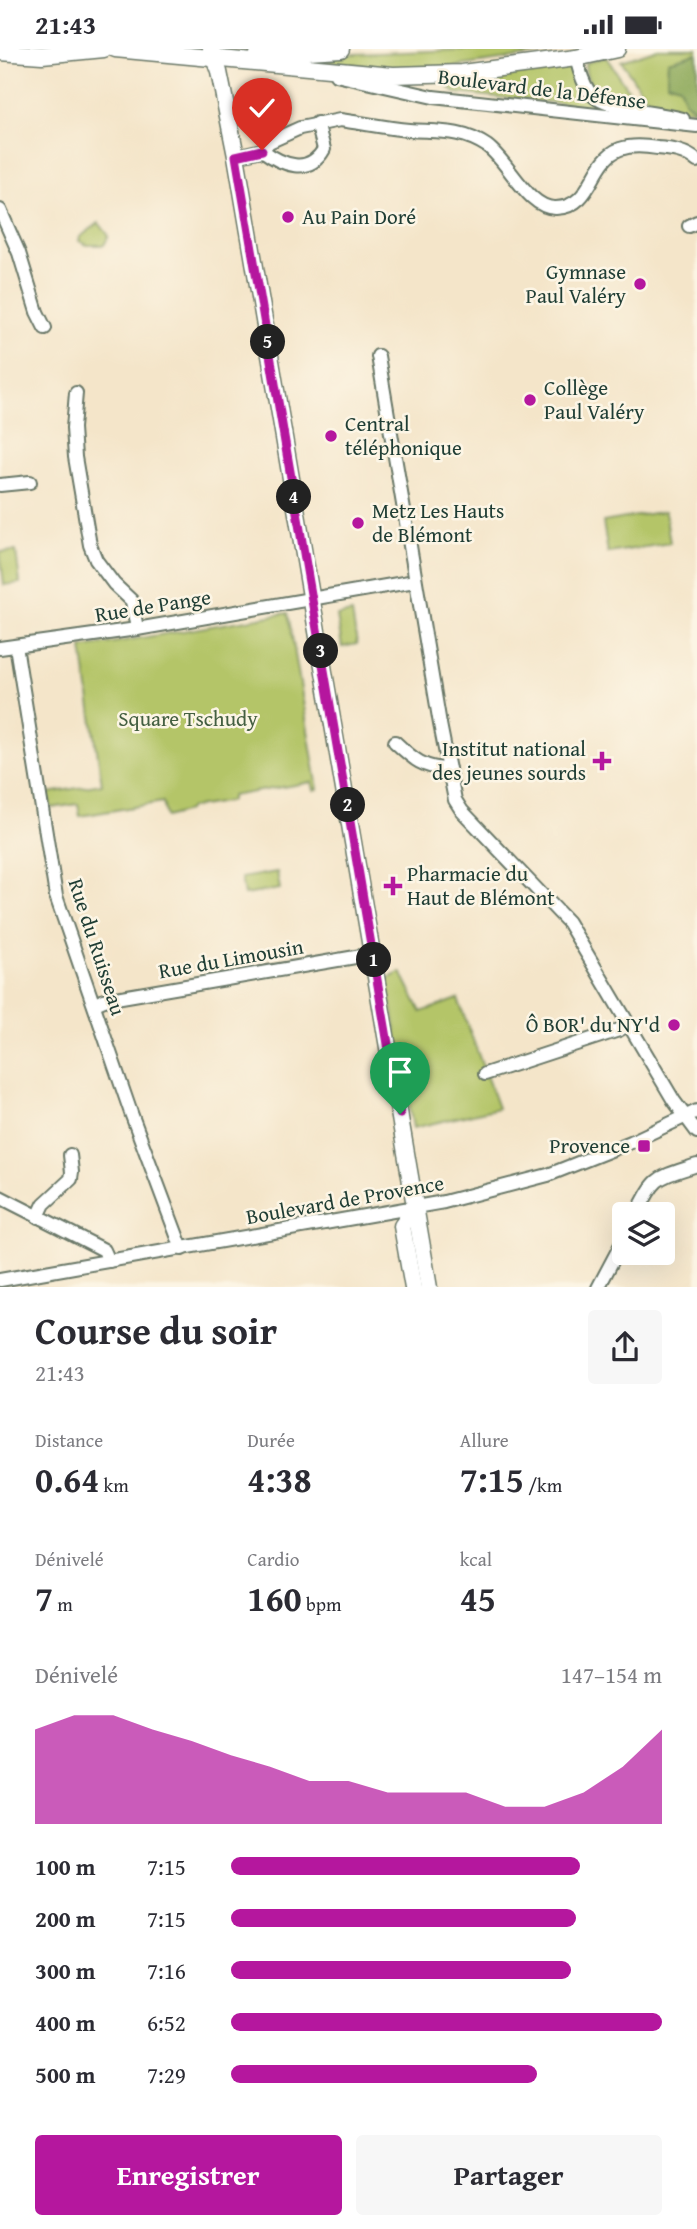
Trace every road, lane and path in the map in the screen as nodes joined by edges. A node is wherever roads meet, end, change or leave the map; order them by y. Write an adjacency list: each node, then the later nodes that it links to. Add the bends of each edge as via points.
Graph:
1 (104, 49): 5 (main road, via 42,55)
2 (116, 49): 6 (main road)
3 (341, 49): 6 (main road)
4 (617, 49): 7 (main road)
5 (0, 52)
6 (218, 53): 8 (main road); 12 (main road)
7 (577, 54): 8 (main road, via 426,75); 10 (street, via 588,91 599,101)
8 (302, 66): 10 (street, Boulevard de la Défense, via 433,97)
9 (317, 123): 11 (street, via 269,142); 11 (street, via 324,149 319,159 307,165 273,158); 13 (street, via 340,120 465,135 494,151 534,200 556,209 582,197 602,163 620,149 672,149)
10 (697, 124)
11 (262, 150): 12 (street)
12 (236, 156): 21 (main road)
13 (697, 161)
14 (0, 210): 15 (street)
15 (45, 328)
16 (378, 356): 20 (street)
17 (76, 393): 22 (street, via 75,457 86,531 96,560 132,601)
18 (30, 482): 19 (street)
19 (0, 485)
20 (415, 581): 21 (street, Rue de Pange); 26 (street)
21 (312, 599): 22 (street, Rue de Pange); 27 (main road)
22 (137, 629): 23 (street, Rue de Pange)
23 (16, 646): 24 (street, Rue de Pange); 28 (street, Rue du Ruisseau, via 56,896)
24 (0, 648)
25 (395, 742): 26 (street, via 417,763)
26 (449, 768): 29 (street, via 458,806 568,922)
27 (373, 954): 28 (street, Rue du Limousin); 37 (main road)
28 (95, 1004): 39 (street, Rue du Ruisseau)
29 (629, 1024): 30 (street); 31 (street)
30 (485, 1075)
31 (691, 1113): 32 (street); 37 (street, Boulevard de Provence, via 548,1175)
32 (697, 1132)
33 (70, 1155): 38 (street, via 71,1179 44,1204)
34 (697, 1165): 36 (street, via 655,1181)
35 (0, 1197): 38 (street)
36 (643, 1202)
37 (415, 1208): 39 (street, Boulevard de Provence); 43 (main road, via 402,1226); 44 (main road)
38 (38, 1217): 40 (street, via 104,1250)
39 (182, 1249): 40 (street, Boulevard de Provence)
40 (109, 1261): 42 (street, Boulevard de Provence)
41 (612, 1261): 45 (street)
42 (0, 1280)
43 (413, 1287)
44 (429, 1287)
45 (598, 1287)

